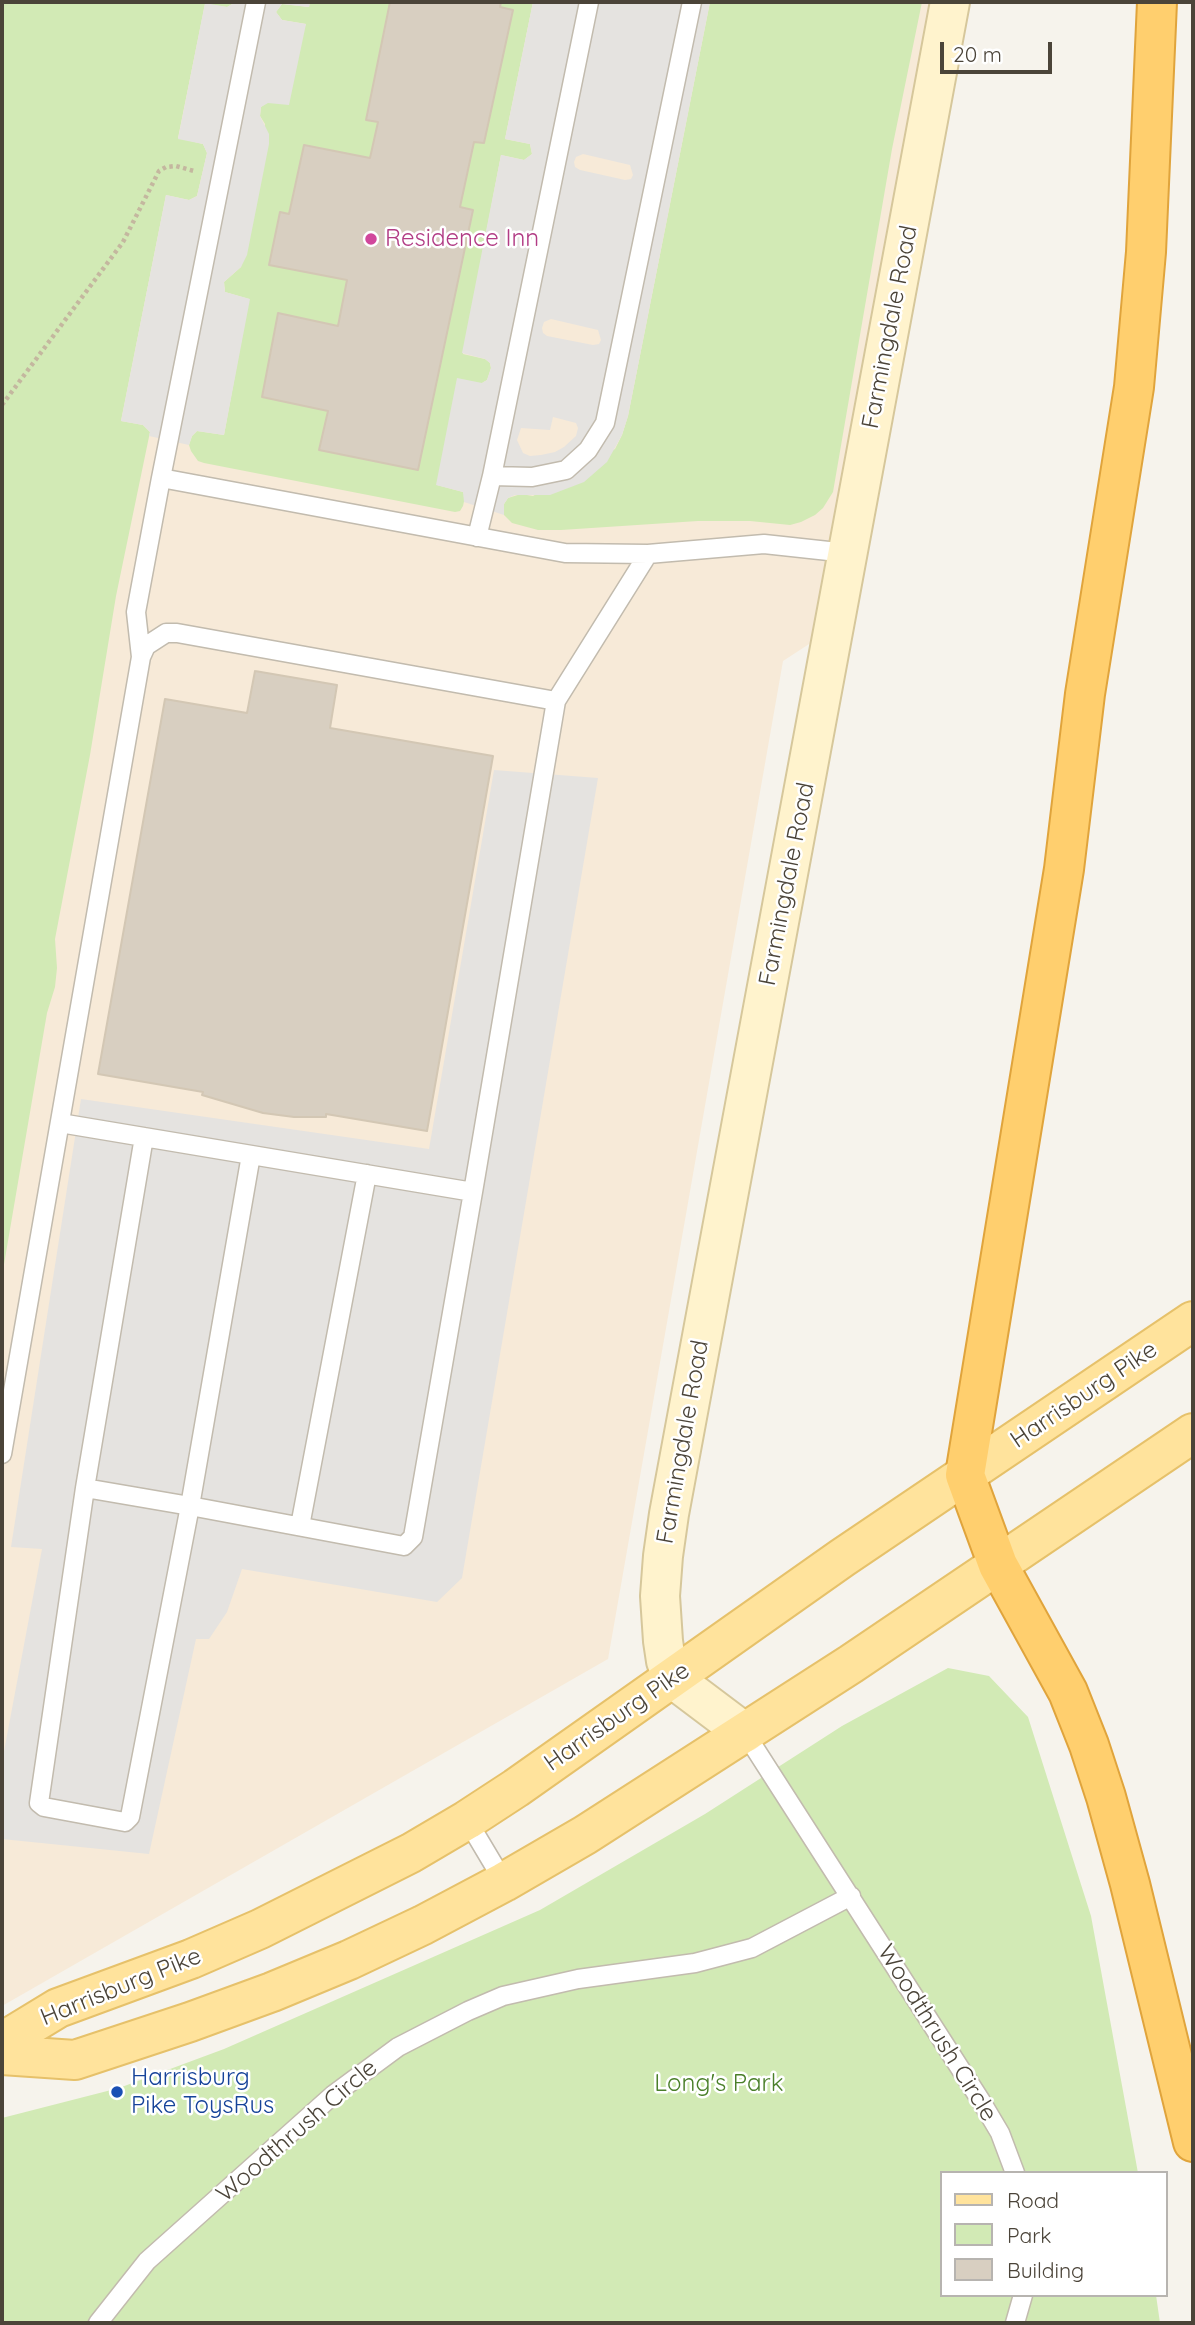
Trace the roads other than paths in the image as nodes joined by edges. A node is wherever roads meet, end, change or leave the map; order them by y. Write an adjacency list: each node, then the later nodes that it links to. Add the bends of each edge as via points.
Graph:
1 (257, 2): 7 (lane)
2 (589, 2): 6 (lane)
3 (692, 2): 6 (lane, via 605,423 588,450 566,470 532,477)
4 (950, 2): 9 (street, Farmingdale Road)
5 (1157, 2): 21 (highway, via 1145,265 1134,387 1084,694 1064,869)
6 (492, 476): 8 (lane)
7 (161, 478): 8 (lane); 11 (lane, via 136,612)
8 (477, 537): 10 (lane, via 565,554)
9 (847, 553): 10 (lane, via 764,544); 26 (street, Farmingdale Road, via 669,1514 660,1596 663,1641)
10 (648, 554): 12 (lane)
11 (141, 657): 12 (lane, via 155,638 177,633); 13 (lane)
12 (556, 701): 17 (lane)
13 (60, 1123): 14 (lane); 20 (lane)
14 (144, 1137): 15 (lane); 22 (lane)
15 (251, 1155): 16 (lane); 23 (lane)
16 (367, 1174): 17 (lane); 24 (lane)
17 (473, 1192): 24 (lane, via 414,1537 404,1546)
18 (1193, 1321): 21 (main road, Harrisburg Pike)
19 (1193, 1433): 25 (main road, Harrisburg Pike)
20 (2, 1454)
21 (965, 1475): 25 (highway); 26 (main road, Harrisburg Pike)
22 (85, 1488): 23 (lane); 23 (lane, via 39,1804 125,1822 131,1817)
23 (190, 1506): 24 (lane)
24 (300, 1527)
25 (998, 1565): 27 (main road, Harrisburg Pike); 33 (highway, via 1068,1692 1094,1758)
26 (672, 1678): 27 (street); 28 (main road, Harrisburg Pike)
27 (745, 1733): 29 (main road, Harrisburg Pike); 30 (lane, Woodthrush Circle)
28 (467, 1820): 29 (lane); 31 (main road, Harrisburg Pike, via 260,1930 58,2008)
29 (504, 1882): 32 (main road, Harrisburg Pike, via 349,1960 190,2022 75,2060)
30 (851, 1896): 34 (lane, Woodthrush Circle, via 1000,2133); 36 (lane, Woodthrush Circle, via 752,1948 695,1963 578,1979 503,1996 398,2047 333,2095 147,2262)
31 (2, 2042)
32 (2, 2055)
33 (1193, 2143)
34 (1014, 2171)
35 (1022, 2297): 37 (lane)
36 (98, 2323)
37 (1015, 2323)

